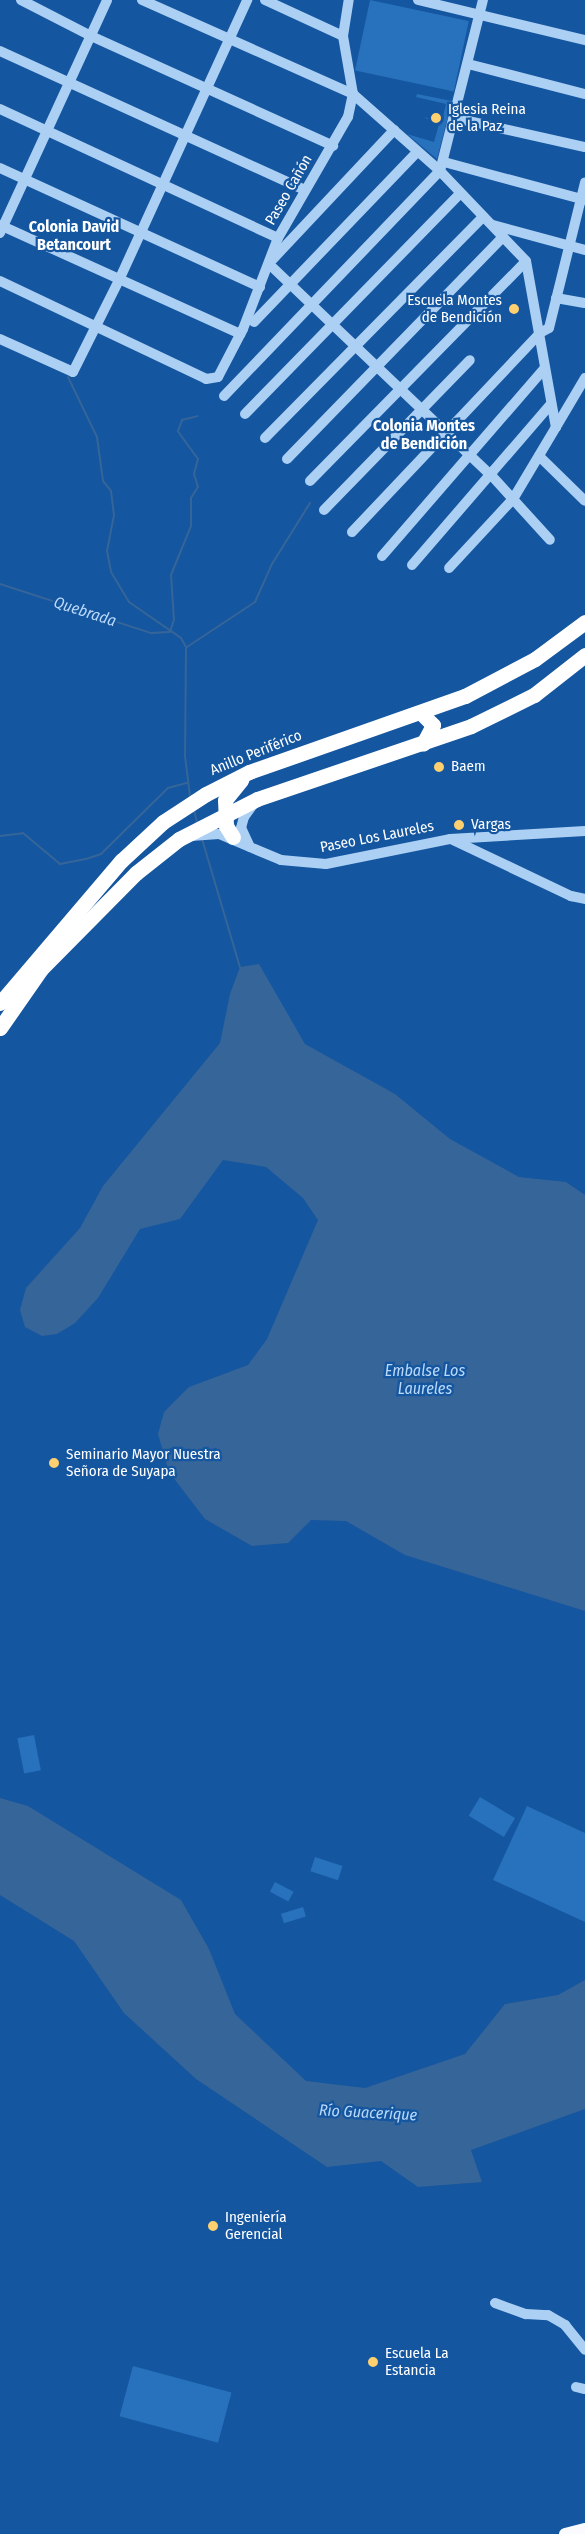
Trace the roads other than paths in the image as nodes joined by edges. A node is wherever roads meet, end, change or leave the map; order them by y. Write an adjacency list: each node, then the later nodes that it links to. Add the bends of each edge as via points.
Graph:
1 (21, 0): 10 (street)
2 (107, 0): 10 (street)
3 (142, 0): 12 (street)
4 (247, 0): 12 (street)
5 (265, 0): 11 (street)
6 (349, 0): 11 (street, Paseo Cañón)
7 (418, 0): 9 (street)
8 (483, 0): 9 (street)
9 (479, 15): 13 (street); 15 (street)
10 (91, 36): 16 (street); 17 (street)
11 (343, 36): 18 (street, Paseo Cañón)
12 (229, 40): 17 (street); 18 (street)
13 (585, 40)
14 (0, 51): 16 (street)
15 (468, 64): 19 (street); 21 (street)
16 (70, 82): 23 (street); 24 (street)
17 (207, 88): 24 (street); 25 (street)
18 (353, 94): 22 (street); 25 (street, Paseo Cañón, via 348,117)
19 (585, 94)
20 (0, 109): 23 (street)
21 (454, 118): 26 (street); 28 (street)
22 (394, 130): 27 (street); 44 (street)
23 (47, 131): 30 (street); 32 (street)
24 (185, 136): 32 (street); 33 (street)
25 (333, 146): 33 (street, Paseo Cañón)
26 (585, 147)
27 (417, 152): 28 (street); 47 (street)
28 (442, 166): 34 (street); 35 (street); 51 (street)
29 (0, 168): 30 (street)
30 (26, 179): 37 (street); 38 (street)
31 (585, 182): 35 (street)
32 (162, 183): 38 (street); 40 (street)
33 (303, 189): 40 (street, Paseo Cañón)
34 (460, 194): 36 (street); 54 (street)
35 (583, 200): 41 (street)
36 (487, 221): 39 (street); 41 (street); 58 (street)
37 (1, 228): 45 (street)
38 (141, 230): 45 (street); 48 (street)
39 (503, 237): 43 (street); 60 (street)
40 (278, 238): 44 (street, Paseo Cañón)
41 (569, 246): 42 (street); 49 (street)
42 (585, 250)
43 (526, 261): 55 (street); 63 (street)
44 (269, 264): 47 (street); 48 (street, Paseo Cañón)
45 (120, 278): 53 (street); 56 (street)
46 (0, 281): 53 (street)
47 (289, 283): 51 (street); 52 (street)
48 (260, 287): 56 (street, Paseo Cañón)
49 (556, 298): 50 (street); 55 (street, via 550,325)
50 (585, 303)
51 (313, 305): 54 (street); 64 (street)
52 (254, 322)
53 (97, 325): 56 (street, Paseo Cañón, via 206,379 218,377); 57 (street, via 71,373)
54 (333, 326): 58 (street); 67 (street)
55 (540, 333): 61 (street); 69 (street)
56 (240, 334)
57 (0, 339)
58 (356, 347): 60 (street); 70 (street)
59 (470, 360): 66 (street)
60 (379, 368): 63 (street); 73 (street)
61 (544, 369): 65 (street); 71 (street)
62 (585, 378): 68 (street)
63 (402, 389): 66 (street); 75 (street)
64 (224, 396)
65 (550, 404): 68 (street); 74 (street)
66 (422, 409): 69 (street); 78 (street)
67 (245, 414)
68 (556, 427): 72 (street)
69 (446, 433): 71 (street); 79 (street)
70 (265, 438)
71 (468, 454): 74 (street); 81 (street)
72 (539, 456): 76 (street); 77 (street)
73 (287, 459)
74 (492, 476): 76 (street); 82 (street)
75 (310, 481)
76 (513, 499): 80 (street); 83 (street)
77 (585, 501)
78 (324, 510)
79 (352, 532)
80 (550, 540)
81 (382, 556)
82 (412, 565)
83 (449, 568)
84 (585, 622): 86 (highway, Anillo Periférico, via 508,675)
85 (585, 655): 87 (highway, via 534,694 471,726)
86 (421, 713): 87 (highway, via 434,725); 88 (highway, Anillo Periférico)
87 (423, 744): 89 (highway)
88 (249, 772): 90 (highway, via 230,789); 97 (highway, Anillo Periférico, via 163,822 121,861)
89 (257, 799): 90 (highway); 95 (street, via 241,828)
90 (224, 813): 92 (highway); 93 (highway)
91 (585, 831): 94 (street, Paseo Los Laureles)
92 (233, 837): 93 (street, Paseo Los Laureles, via 203,834); 95 (street, Paseo Los Laureles)
93 (179, 839): 98 (highway, via 136,873 41,969)
94 (450, 839): 95 (street, Paseo Los Laureles, via 326,864 294,863); 96 (street)
95 (250, 848)
96 (585, 899)
97 (0, 1003)
98 (0, 1028)
99 (495, 2303): 100 (street, via 525,2313 548,2315 565,2325)
100 (585, 2350)
101 (585, 2529): 102 (main road)
102 (565, 2534)

